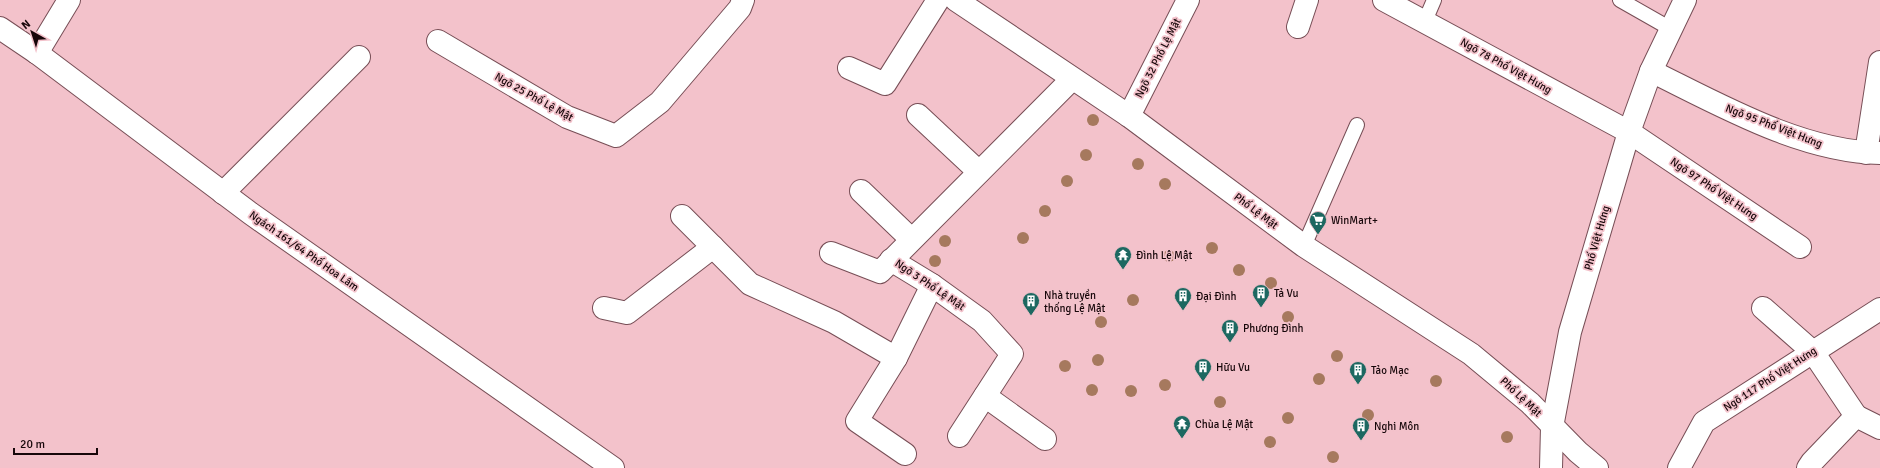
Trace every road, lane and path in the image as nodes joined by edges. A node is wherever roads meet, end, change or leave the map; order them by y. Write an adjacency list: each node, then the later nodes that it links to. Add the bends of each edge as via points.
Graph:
1 (69, 0): 16 (street)
2 (743, 0): 15 (street, Ngõ 25 Phố Lệ Mật, via 740,8 660,102 616,136 567,117)
3 (938, 0): 19 (street, via 885,84)
4 (956, 0): 21 (street, Phố Lệ Mật)
5 (1188, 0): 23 (street, Ngõ 32 Phố Lệ Mật)
6 (1307, 0): 12 (street)
7 (1384, 0): 11 (street, Ngõ 78 Phố Việt Hưng)
8 (1434, 0): 11 (lane)
9 (1620, 0): 14 (lane)
10 (1685, 0): 14 (street, Phố Việt Hưng)
11 (1425, 21): 25 (street, Ngõ 78 Phố Việt Hưng)
12 (1298, 27)
13 (0, 28): 16 (street, Ngách 161/64 Phố Hoa Lâm)
14 (1671, 29): 20 (street, Phố Việt Hưng)
15 (438, 41)
16 (37, 53): 29 (street, Ngách 161/64 Phố Hoa Lâm)
17 (359, 57): 29 (street)
18 (1880, 62): 26 (street)
19 (849, 68)
20 (1651, 71): 25 (street, Phố Việt Hưng); 26 (street, Ngõ 95 Phố Việt Hưng, via 1740,115 1816,144)
21 (1072, 79): 23 (street, Phố Lệ Mật); 27 (street, Ngõ 3 Phố Lệ Mật)
22 (918, 115): 27 (street)
23 (1129, 116): 32 (street, Phố Lệ Mật)
24 (1356, 125): 32 (lane)
25 (1629, 132): 34 (street, Ngõ 97 Phố Việt Hưng); 45 (street, Phố Việt Hưng, via 1570,332)
26 (1873, 153)
27 (979, 172): 31 (street, Ngõ 3 Phố Lệ Mật)
28 (861, 190): 31 (street)
29 (223, 192): 50 (street, Ngách 161/64 Phố Hoa Lâm)
30 (682, 216): 33 (street)
31 (911, 240): 36 (street, Ngõ 3 Phố Lệ Mật)
32 (1304, 246): 45 (street, Phố Lệ Mật, via 1471,354 1530,403)
33 (713, 247): 38 (street, via 627,313); 42 (street, via 750,284 834,322)
34 (1800, 247)
35 (831, 253): 36 (street, via 880,272)
36 (891, 260): 37 (street, Ngõ 3 Phố Lệ Mật)
37 (932, 285): 42 (street); 43 (street, Ngõ 3 Phố Lệ Mật, via 982,321 1012,354)
38 (604, 308)
39 (1763, 308): 41 (street)
40 (1880, 309): 41 (street, Ngõ 117 Phố Việt Hưng)
41 (1813, 352): 44 (street); 53 (street, Ngõ 117 Phố Việt Hưng, via 1704,422)
42 (896, 358): 49 (street, via 857,421)
43 (985, 396): 47 (street, Ngõ 3 Phố Lệ Mật); 48 (street)
44 (1856, 416): 46 (street); 54 (street)
45 (1552, 427): 51 (street, Phố Việt Hưng); 52 (street)
46 (1880, 428)
47 (959, 436)
48 (1045, 438)
49 (905, 454)
50 (613, 468)
51 (1551, 468)
52 (1597, 468)
53 (1679, 468)
54 (1808, 468)

